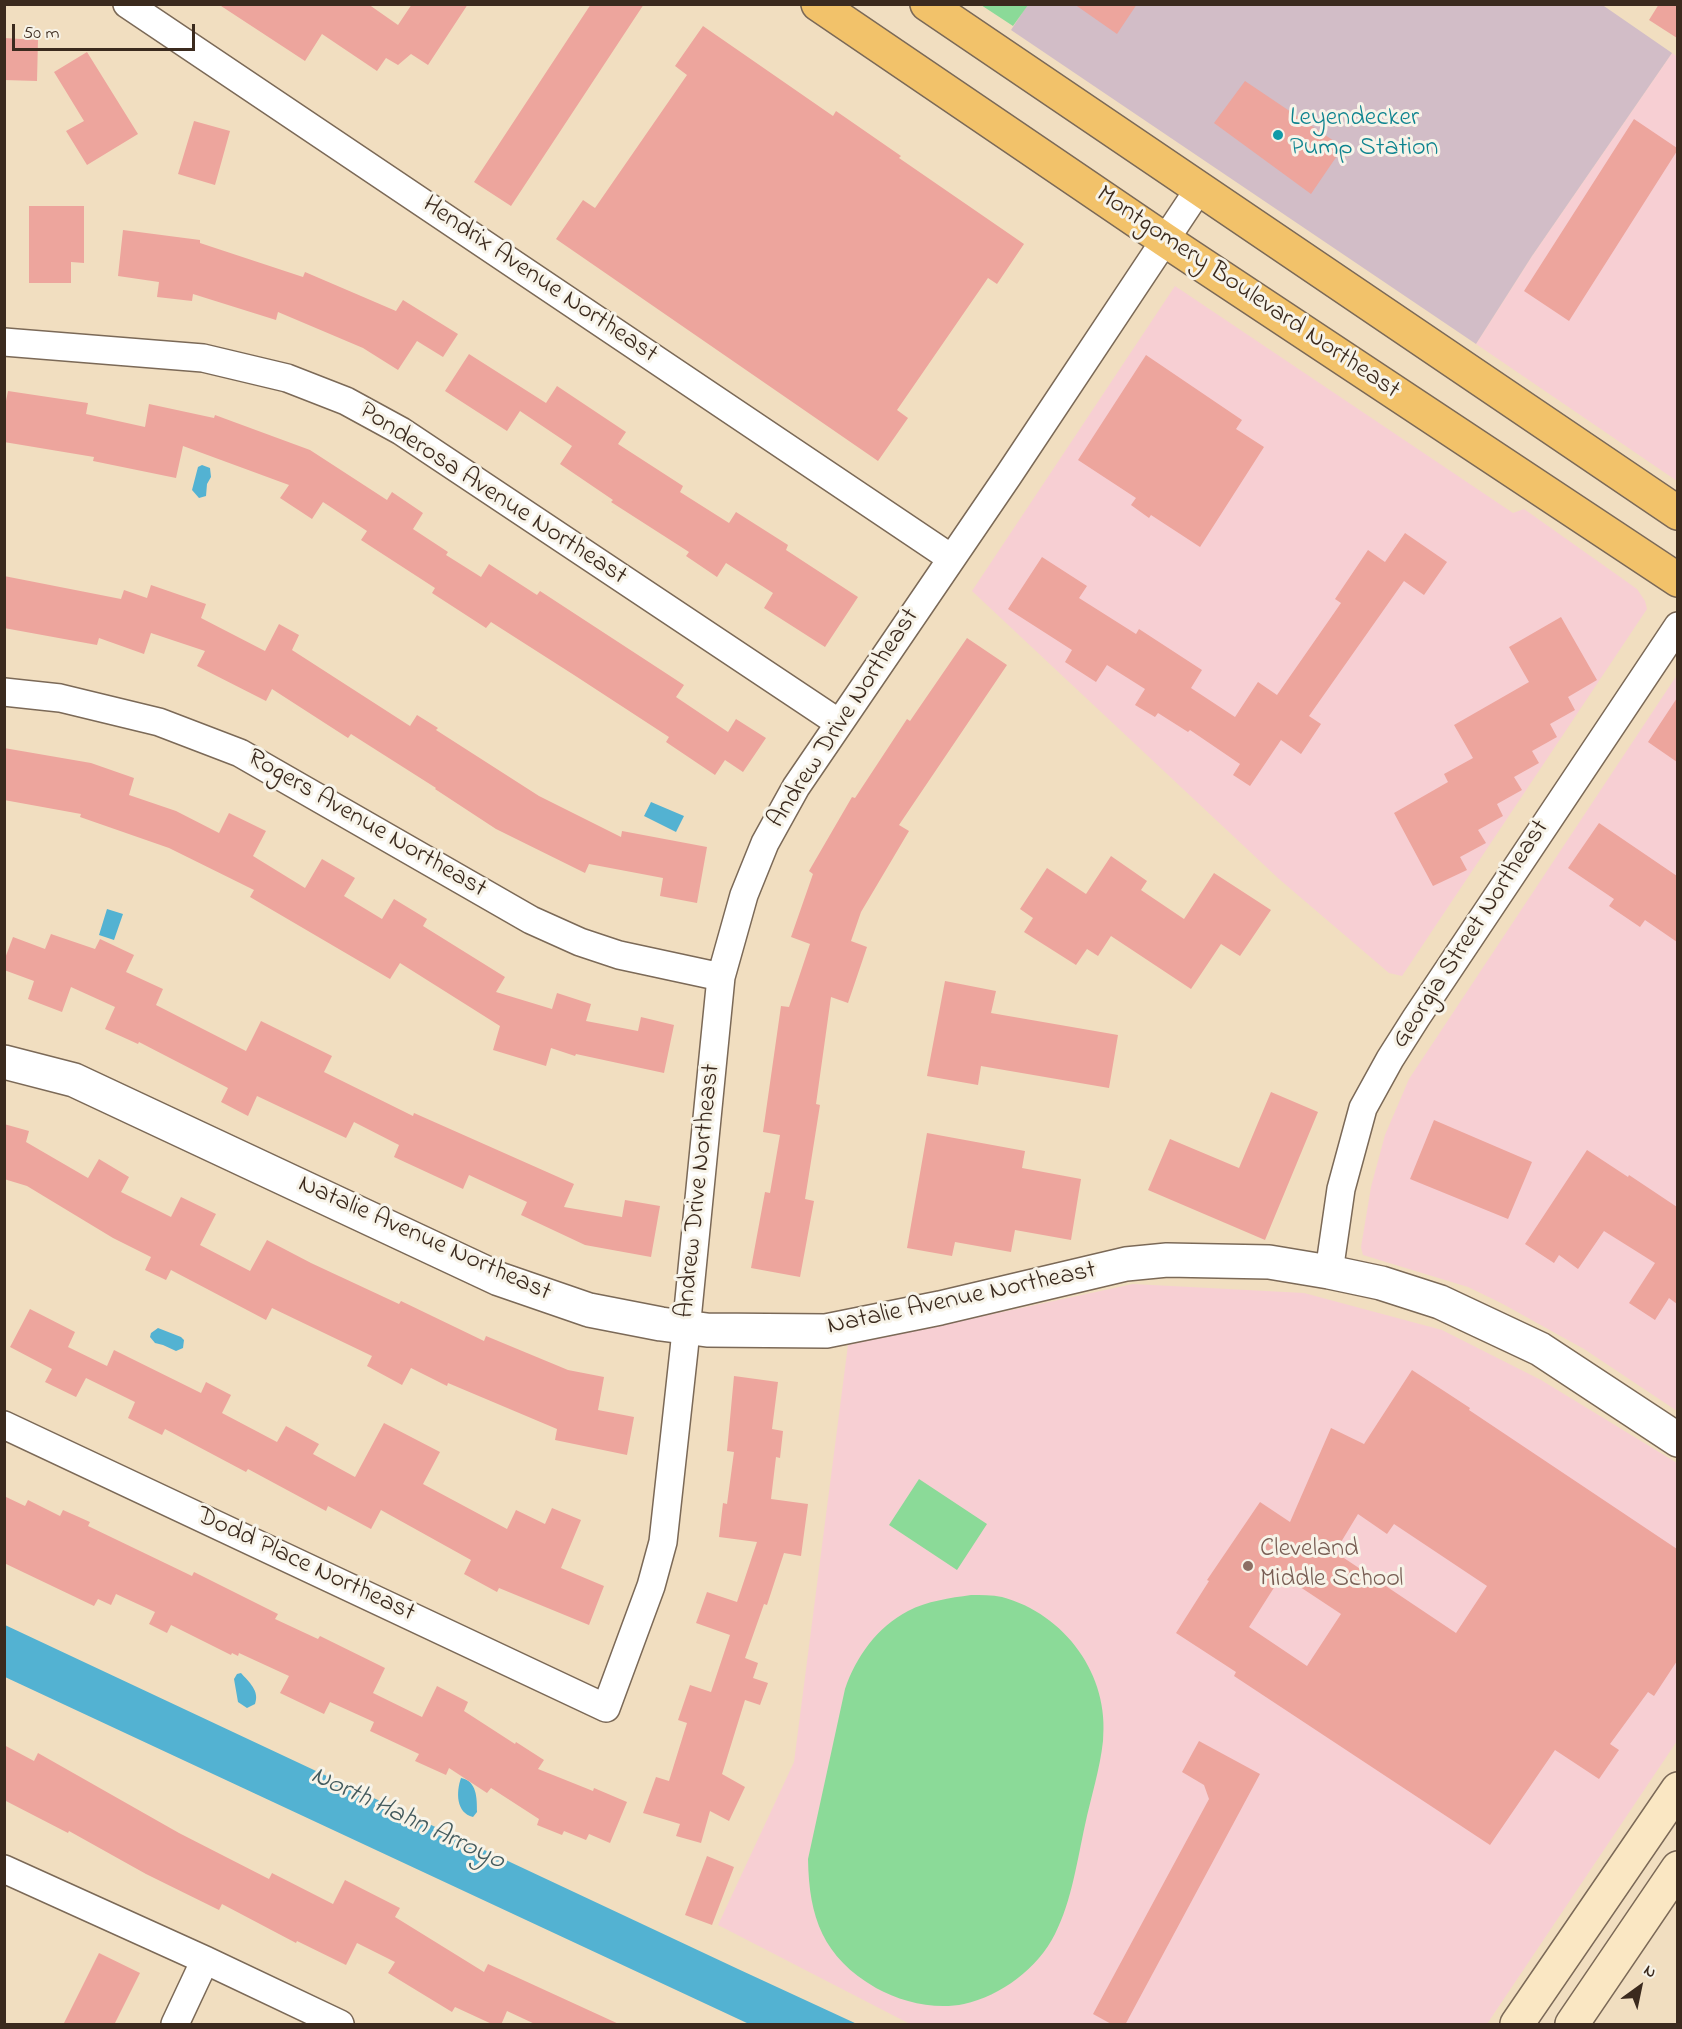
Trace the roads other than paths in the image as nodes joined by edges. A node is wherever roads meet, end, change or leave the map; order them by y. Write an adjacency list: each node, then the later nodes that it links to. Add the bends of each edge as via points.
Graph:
1 (127, 4): 8 (street, Hendrix Avenue Northeast)
2 (818, 4): 5 (main road, Montgomery Boulevard Northeast)
3 (927, 4): 4 (main road)
4 (1199, 189): 5 (street, Andrew Drive Northeast); 7 (main road)
5 (1165, 240): 8 (street, Andrew Drive Northeast); 9 (main road, Montgomery Boulevard Northeast)
6 (4, 342): 12 (street, Ponderosa Avenue Northeast, via 203,358 287,378 346,401 401,431)
7 (1677, 513)
8 (951, 558): 12 (street, Andrew Drive Northeast)
9 (1677, 580)
10 (1677, 626): 15 (street, Georgia Street Northeast, via 1416,1018 1363,1108 1341,1189)
11 (4, 692): 13 (street, Rogers Avenue Northeast, via 60,698 159,722 240,753 531,920 619,955)
12 (838, 723): 13 (street, Andrew Drive Northeast, via 765,843 744,895)
13 (721, 977): 16 (street, Andrew Drive Northeast)
14 (4, 1062): 16 (street, Natalie Avenue Northeast, via 74,1080 500,1280 589,1310)
15 (1329, 1272): 16 (street, Natalie Avenue Northeast, via 1269,1262 1126,1263 826,1331); 18 (street, Natalie Avenue Northeast, via 1440,1302 1501,1330 1540,1349)
16 (686, 1327): 19 (street, Andrew Drive Northeast, via 663,1542)
17 (4, 1425): 19 (street, Dodd Place Northeast)
18 (1677, 1440)
19 (606, 1708)
20 (1677, 1789): 26 (main road)
21 (1677, 1868): 27 (main road)
22 (4, 1869): 23 (street)
23 (205, 1960): 24 (street); 25 (street)
24 (175, 2025)
25 (340, 2025)
26 (1517, 2025)
27 (1572, 2025)

